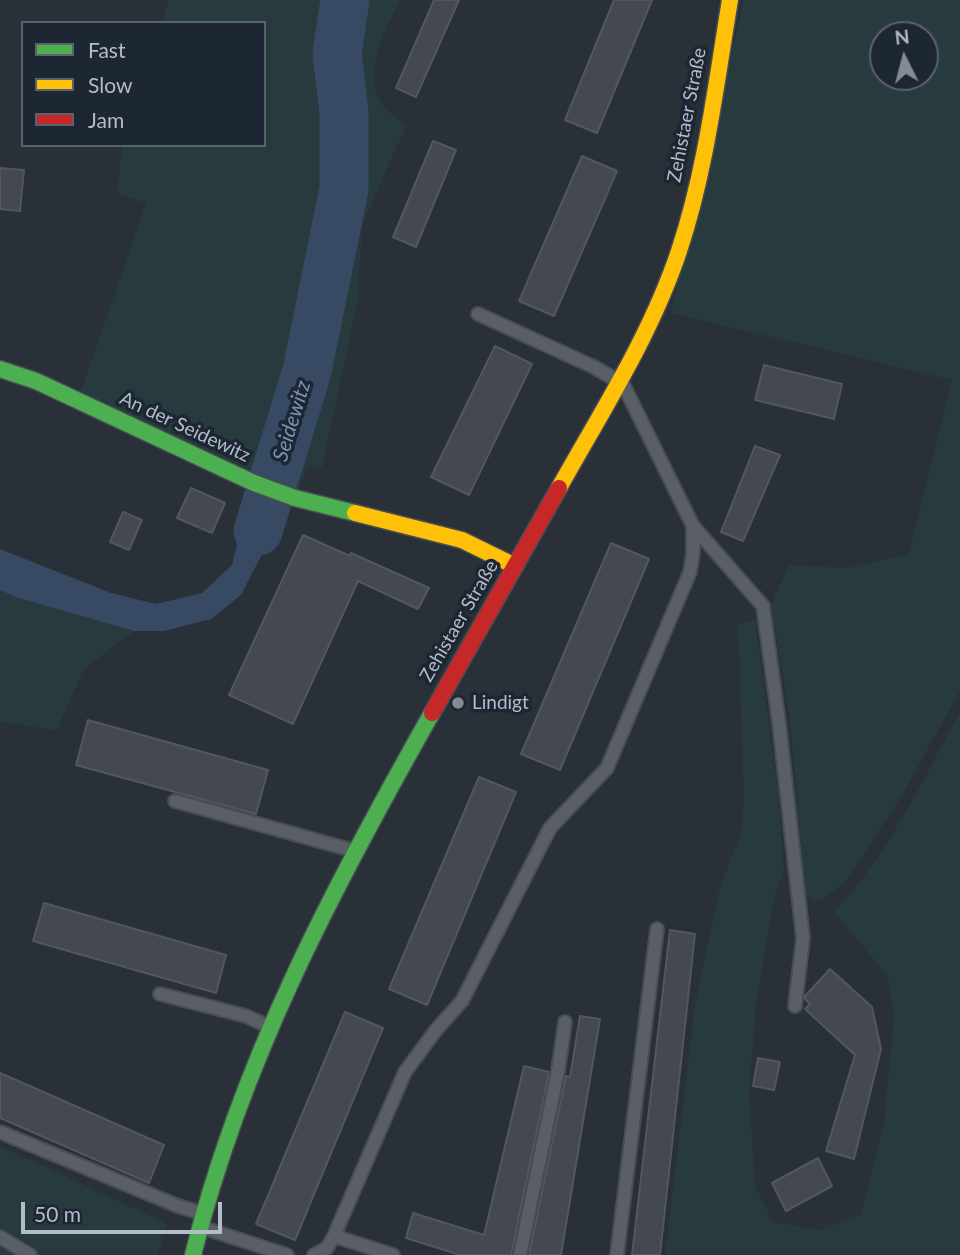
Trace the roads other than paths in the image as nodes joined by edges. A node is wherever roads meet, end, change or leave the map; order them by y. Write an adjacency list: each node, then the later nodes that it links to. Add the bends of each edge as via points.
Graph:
1 (730, 0): 4 (main road, Zehistaer Straße, via 685,234 668,281)
2 (478, 314): 4 (lane)
3 (0, 369): 6 (main road, An der Seidewitz, via 36,381 254,483 295,498 462,540)
4 (619, 380): 5 (lane); 6 (main road, Zehistaer Straße)
5 (693, 526): 11 (lane, via 763,606 803,938); 16 (lane, via 690,572 607,768 550,828 461,1001 405,1072)
6 (515, 566): 8 (main road, Zehistaer Straße)
7 (175, 801): 8 (lane)
8 (356, 851): 13 (main road, Zehistaer Straße)
9 (657, 929): 24 (lane)
10 (160, 994): 13 (lane, via 246,1016)
11 (795, 1006)
12 (565, 1022): 23 (lane)
13 (270, 1027): 15 (main road, Zehistaer Straße)
14 (0, 1132): 15 (lane, via 178,1206)
15 (201, 1220): 19 (main road, Zehistaer Straße); 20 (lane)
16 (334, 1236): 21 (lane, via 327,1248); 22 (lane)
17 (0, 1237): 18 (lane)
18 (30, 1255)
19 (193, 1255)
20 (287, 1255)
21 (314, 1255)
22 (393, 1255)
23 (520, 1255)
24 (617, 1255)

